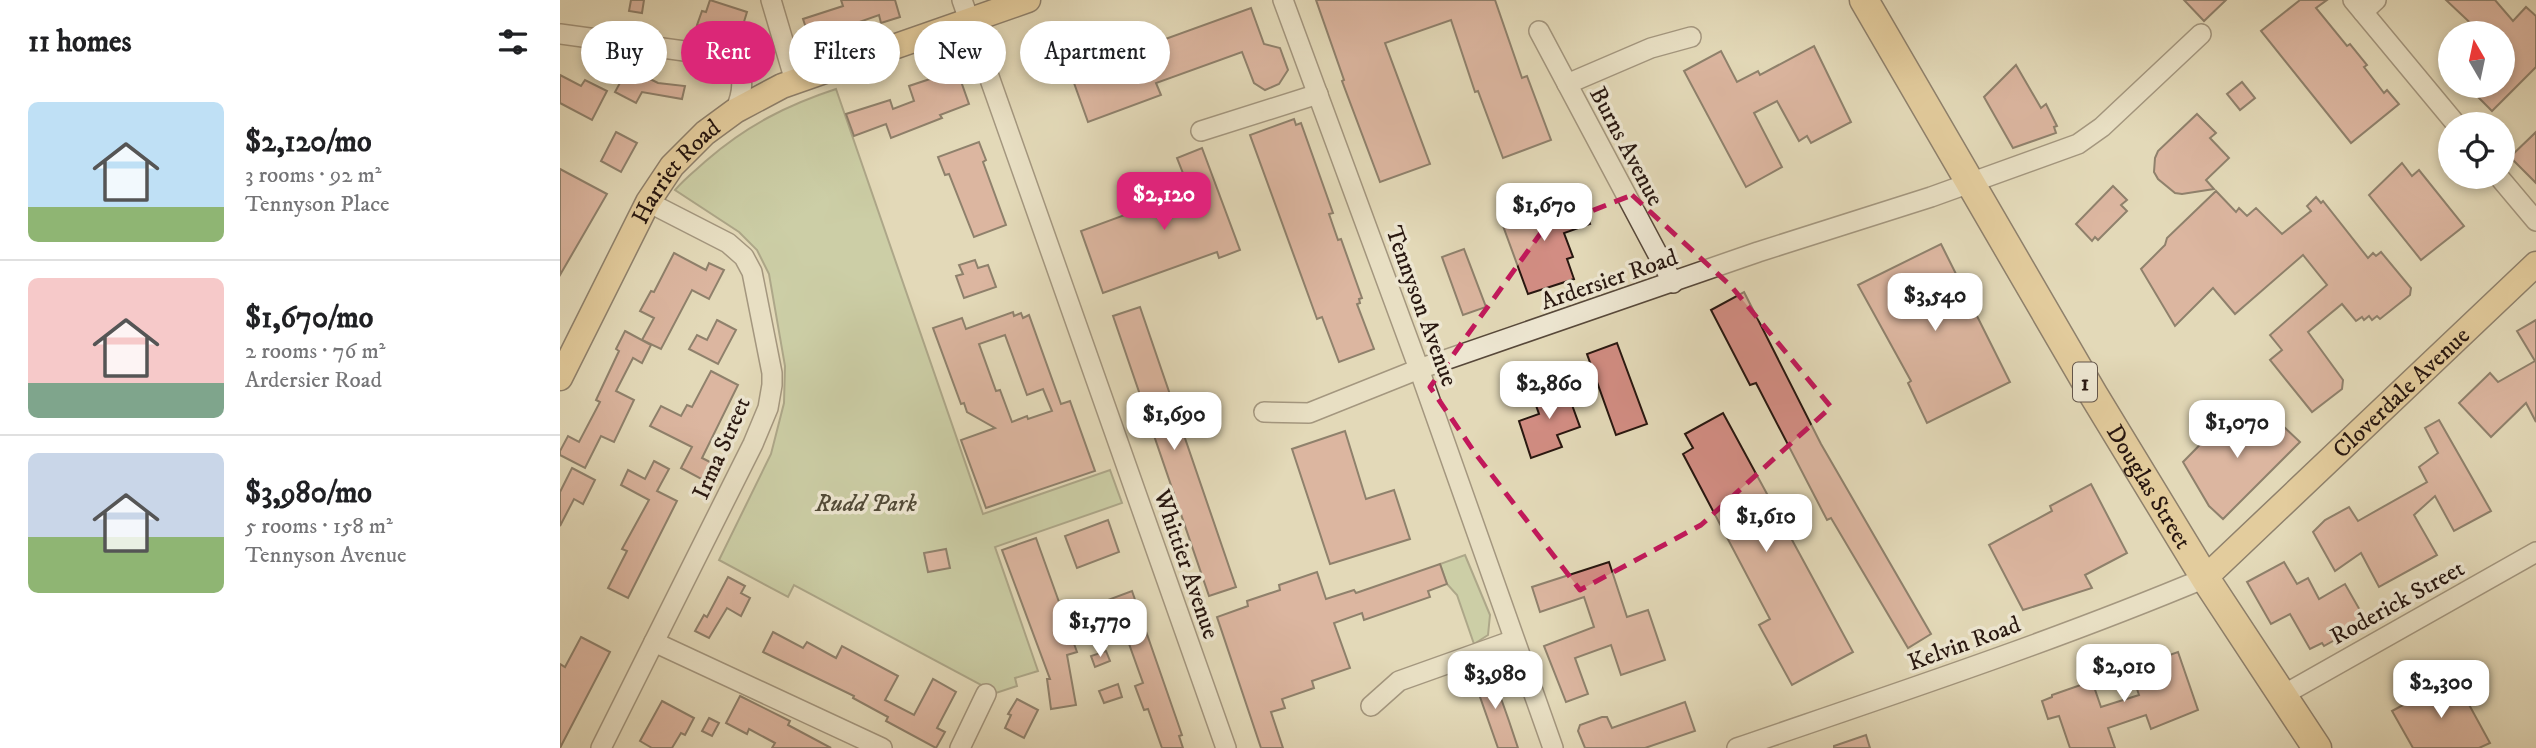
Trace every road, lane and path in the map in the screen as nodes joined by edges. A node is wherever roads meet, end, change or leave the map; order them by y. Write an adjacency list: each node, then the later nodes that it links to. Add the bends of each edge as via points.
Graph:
1 (771, 0): 12 (street)
2 (1028, 0): 6 (main road, Harriet Road)
3 (1283, 0): 15 (street, Tennyson Avenue)
4 (1864, 0): 19 (highway, Douglas Street / 1)
5 (2364, 4): 17 (street)
6 (965, 10): 10 (main road, Harriet Road); 38 (street, Whittier Avenue)
7 (1539, 31): 14 (street, Burns Avenue)
8 (560, 34): 16 (street, via 728,57 737,64 743,83)
9 (2201, 34): 19 (street, Ardersier Road, via 2078,144)
10 (900, 37)
11 (1691, 37): 14 (street, via 1620,60)
12 (789, 63)
13 (789, 83): 16 (main road, Harriet Road)
14 (1567, 84): 24 (street, Burns Avenue)
15 (1318, 94): 18 (street); 25 (street, Tennyson Avenue)
16 (735, 111): 21 (main road, Harriet Road, via 687,150)
17 (2447, 112)
18 (1201, 131)
19 (1970, 183): 24 (street, Ardersier Road); 29 (highway, Douglas Street / 1)
20 (2509, 189): 22 (street)
21 (648, 202): 26 (main road, Harriet Road); 31 (street, Irma Street, via 728,243 744,257 754,280 772,373 768,408 753,444)
22 (2536, 221)
23 (2536, 264): 29 (main road, Cloverdale Avenue)
24 (1673, 283): 25 (street, Ardersier Road)
25 (1419, 369): 27 (street, Ardersier Road, via 1309,413); 30 (street, Tennyson Avenue)
26 (560, 378)
27 (1264, 412)
28 (2536, 552): 33 (street, Roderick Street)
29 (2205, 578): 33 (highway, Douglas Street / 1); 40 (street, Kelvin Road, via 1975,666)
30 (1514, 640): 34 (street, via 1399,681); 39 (street, Tennyson Avenue)
31 (654, 642): 35 (street, Irma Street); 36 (street)
32 (986, 694): 37 (street)
33 (2283, 695): 41 (highway, Douglas Street / 1)
34 (1371, 706)
35 (601, 748)
36 (882, 748)
37 (960, 748)
38 (1226, 748)
39 (1553, 748)
40 (1737, 748)
41 (2317, 748)

